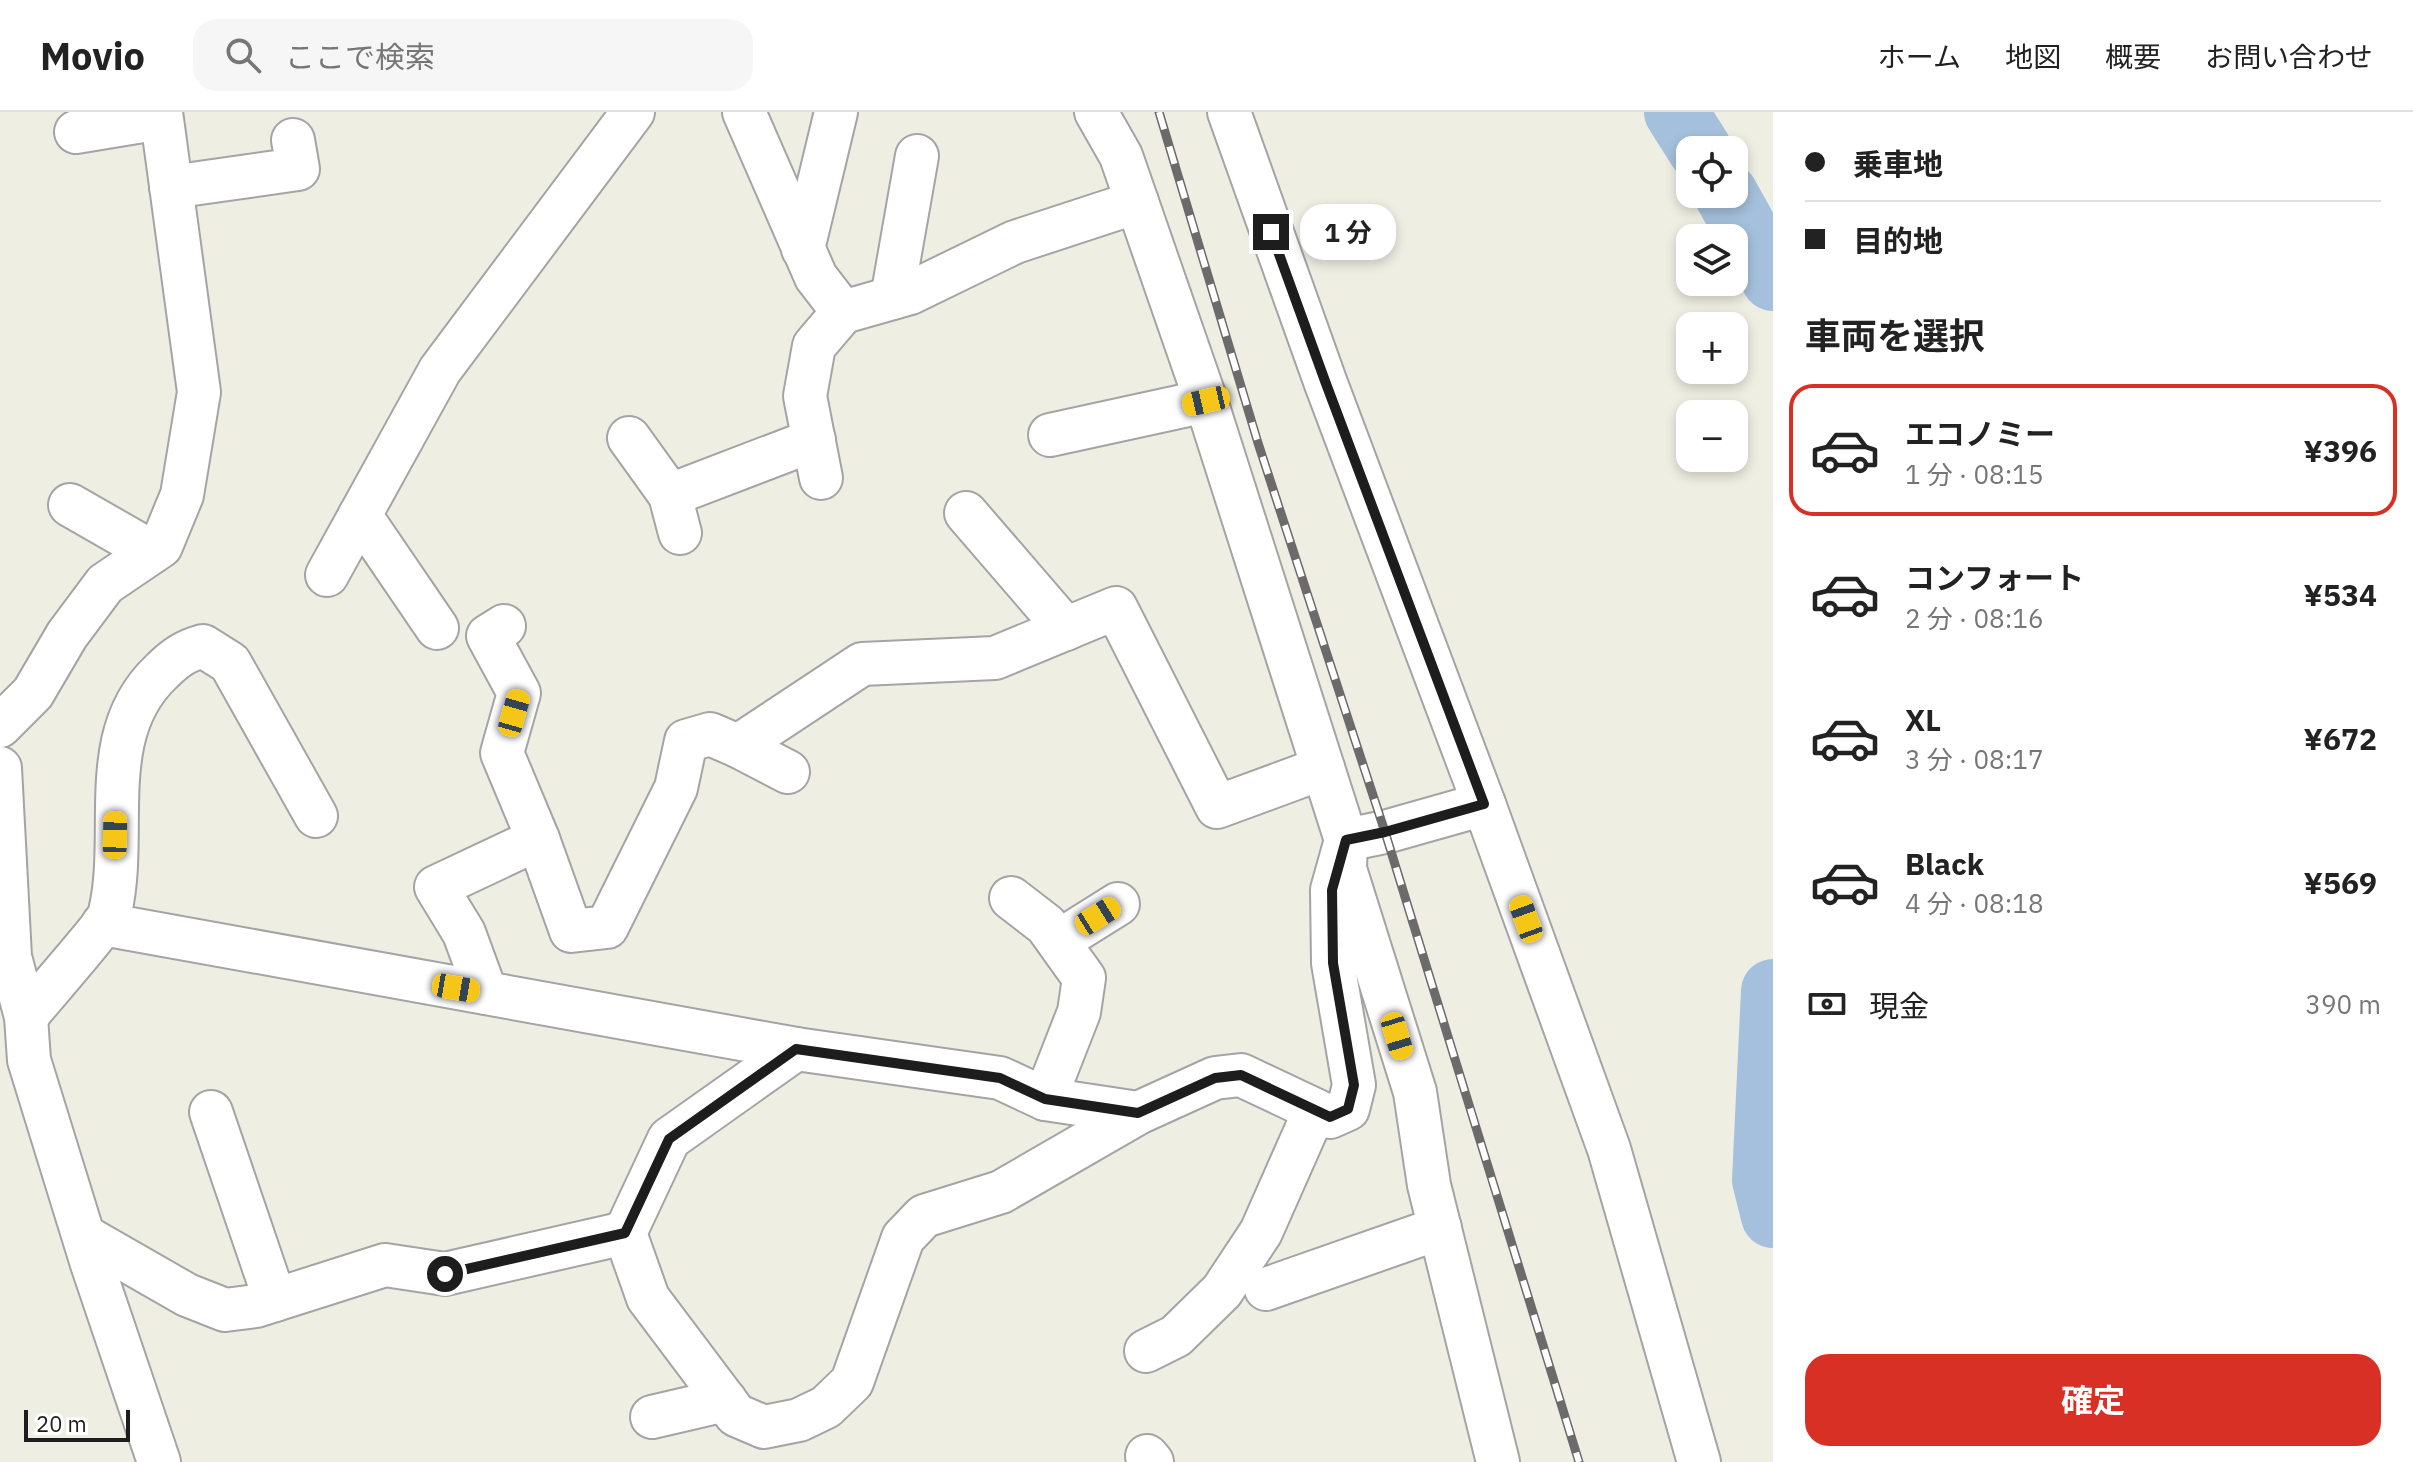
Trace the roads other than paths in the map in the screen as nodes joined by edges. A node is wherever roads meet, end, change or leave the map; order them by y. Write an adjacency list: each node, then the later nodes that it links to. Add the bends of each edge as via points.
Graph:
1 (633, 112): 20 (street, via 440,370)
2 (744, 112): 12 (street)
3 (836, 112): 12 (street)
4 (1096, 112): 11 (street, via 1121,156)
5 (1229, 112): 33 (street)
6 (161, 115): 7 (street); 10 (street)
7 (76, 132)
8 (293, 140): 10 (street, via 298,169)
9 (917, 156): 13 (street)
10 (171, 187): 21 (street, via 199,392 182,495 161,546)
11 (1137, 202): 13 (street, via 1015,242); 15 (street)
12 (803, 249): 14 (street, via 816,277)
13 (892, 298): 14 (street)
14 (843, 312): 17 (street, via 814,346 805,396 818,459 675,514)
15 (1206, 401): 16 (street); 31 (street)
16 (1050, 435)
17 (629, 438)
18 (70, 505): 21 (street)
19 (966, 513): 25 (street)
20 (360, 515): 22 (street); 24 (street)
21 (152, 552): 28 (street, via 105,584 33,693)
22 (327, 575)
23 (504, 626): 27 (street, via 488,636 519,693)
24 (437, 628)
25 (1066, 629): 29 (street, via 995,658 862,664); 31 (street, via 1116,608 1217,807)
26 (553, 701): 27 (street)
27 (514, 713): 35 (street, via 502,753)
28 (0, 726)
29 (738, 746): 32 (street); 35 (street, via 710,734 686,741 676,788 607,927 571,931)
30 (0, 768): 42 (street, via 10,957)
31 (1323, 768): 36 (street)
32 (788, 772)
33 (1484, 804): 36 (street); 58 (street, via 1609,1149)
34 (316, 816): 39 (street, via 230,663 203,646 183,652 152,681 130,715 117,777 110,915)
35 (538, 839): 41 (street, via 436,887 464,933)
36 (1346, 840): 45 (street, via 1332,890 1333,963 1354,1085 1348,1109 1330,1117); 48 (street, via 1345,869 1415,1092)
37 (1011, 898): 40 (street)
38 (1118, 904): 40 (street)
39 (103, 924): 41 (street); 42 (street)
40 (1059, 941): 44 (street, via 1084,978 1079,1012)
41 (486, 993): 43 (street)
42 (26, 1017): 50 (street, via 29,1060)
43 (796, 1049): 44 (street, via 1000,1078); 49 (street, via 669,1139)
44 (1045, 1099): 47 (street)
45 (1315, 1110): 47 (street, via 1241,1075 1215,1078); 53 (street, via 1261,1232 1222,1291 1176,1336)
46 (211, 1112): 52 (street, via 218,1185)
47 (1138, 1113): 54 (street, via 1001,1192 924,1216 903,1238 852,1382 826,1407 799,1420 764,1427 736,1415)
48 (1440, 1228): 51 (street); 57 (street)
49 (625, 1233): 52 (street, via 445,1274 385,1265); 54 (street, via 648,1298)
50 (84, 1236): 52 (street, via 187,1295 225,1310); 56 (street)
51 (1266, 1289)
52 (275, 1300)
53 (1146, 1351)
54 (725, 1400): 55 (street)
55 (652, 1417)
56 (159, 1462)
57 (1498, 1462)
58 (1699, 1462)

